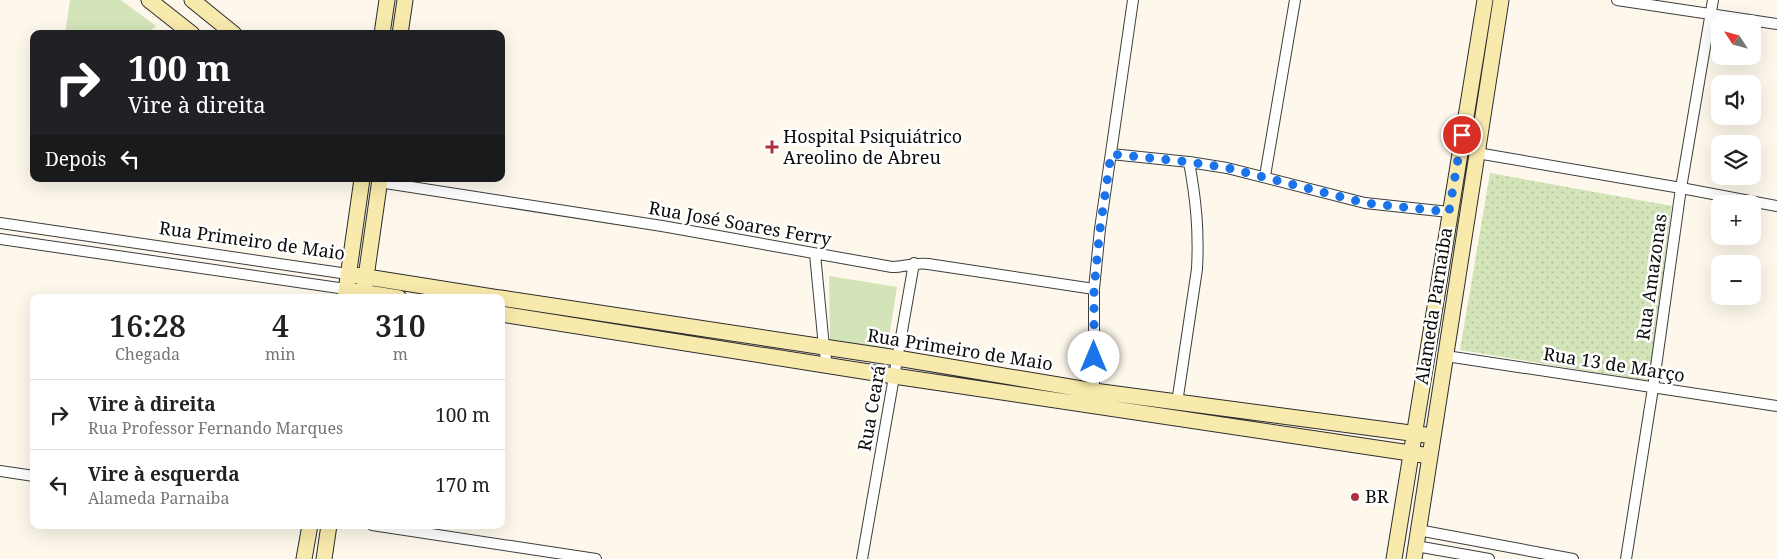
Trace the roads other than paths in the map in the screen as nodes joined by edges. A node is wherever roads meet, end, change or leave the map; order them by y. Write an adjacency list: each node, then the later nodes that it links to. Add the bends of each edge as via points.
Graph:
1 (149, 0): 13 (street)
2 (192, 0): 14 (street)
3 (387, 0): 15 (street)
4 (405, 0): 16 (street)
5 (1133, 0): 18 (street)
6 (1295, 0): 20 (street)
7 (1484, 0): 26 (street)
8 (1501, 0): 17 (street, Alameda Parnaíba)
9 (1617, 0): 11 (street)
10 (1713, 0): 11 (street, Rua Amazonas)
11 (1711, 14): 12 (street); 24 (street, Rua Amazonas)
12 (1777, 24)
13 (187, 30)
14 (229, 30)
15 (383, 30)
16 (401, 30)
17 (1477, 153): 24 (street); 39 (street, Alameda Parnaíba)
18 (1111, 154): 19 (street); 33 (street)
19 (1189, 162): 20 (street); 45 (street, via 1198,217 1197,269)
20 (1265, 176): 26 (street, via 1365,203)
21 (362, 182): 31 (street)
22 (380, 182): 32 (street)
23 (392, 182): 29 (street, Rua José Soares Ferry)
24 (1681, 188): 25 (street); 43 (street, Rua Amazonas)
25 (1777, 206)
26 (1449, 212): 47 (street)
27 (0, 223): 31 (street, Rua Primeiro de Maio)
28 (0, 239): 31 (street, Rua Primeiro de Maio)
29 (815, 254): 30 (street, Rua José Soares Ferry, via 892,267); 38 (street)
30 (914, 263): 33 (street, Rua José Soares Ferry); 40 (street, Rua Ceará)
31 (346, 287): 32 (street, Rua Primeiro de Maio)
32 (364, 289): 34 (street, Rua Primeiro de Maio); 35 (street, Rua Primeiro de Maio)
33 (1094, 289): 44 (street)
34 (383, 294)
35 (440, 294)
36 (505, 299): 38 (street, Rua Primeiro de Maio)
37 (505, 315): 41 (street, Rua Primeiro de Maio)
38 (824, 347): 40 (street, Rua Primeiro de Maio); 41 (street)
39 (1446, 356): 43 (street, Rua 13 de Março); 48 (street, Alameda Parnaíba)
40 (897, 358): 42 (street, Rua Ceará); 44 (street, Rua Primeiro de Maio)
41 (827, 365): 42 (street, Rua Primeiro de Maio)
42 (894, 376): 49 (street, Rua Primeiro de Maio); 61 (street, Rua Ceará)
43 (1653, 388): 46 (street, Rua 13 de Março); 65 (street, Rua Amazonas)
44 (1094, 392): 45 (street, Rua Primeiro de Maio)
45 (1177, 403): 47 (street, Rua Primeiro de Maio)
46 (1777, 406)
47 (1414, 434): 48 (street, Rua Primeiro de Maio); 49 (street)
48 (1433, 436): 50 (street, Alameda Parnaíba)
49 (1410, 454): 50 (street, Rua Primeiro de Maio); 62 (street)
50 (1430, 456): 56 (street, Alameda Parnaíba)
51 (0, 471): 52 (street)
52 (30, 475)
53 (309, 529): 58 (street)
54 (328, 529): 59 (street)
55 (398, 529): 60 (street)
56 (1418, 530): 57 (street, Alameda Parnaíba); 64 (street)
57 (1415, 553): 63 (street)
58 (304, 559)
59 (324, 559)
60 (596, 559)
61 (862, 559)
62 (1394, 559)
63 (1489, 559)
64 (1573, 559)
65 (1626, 559)

